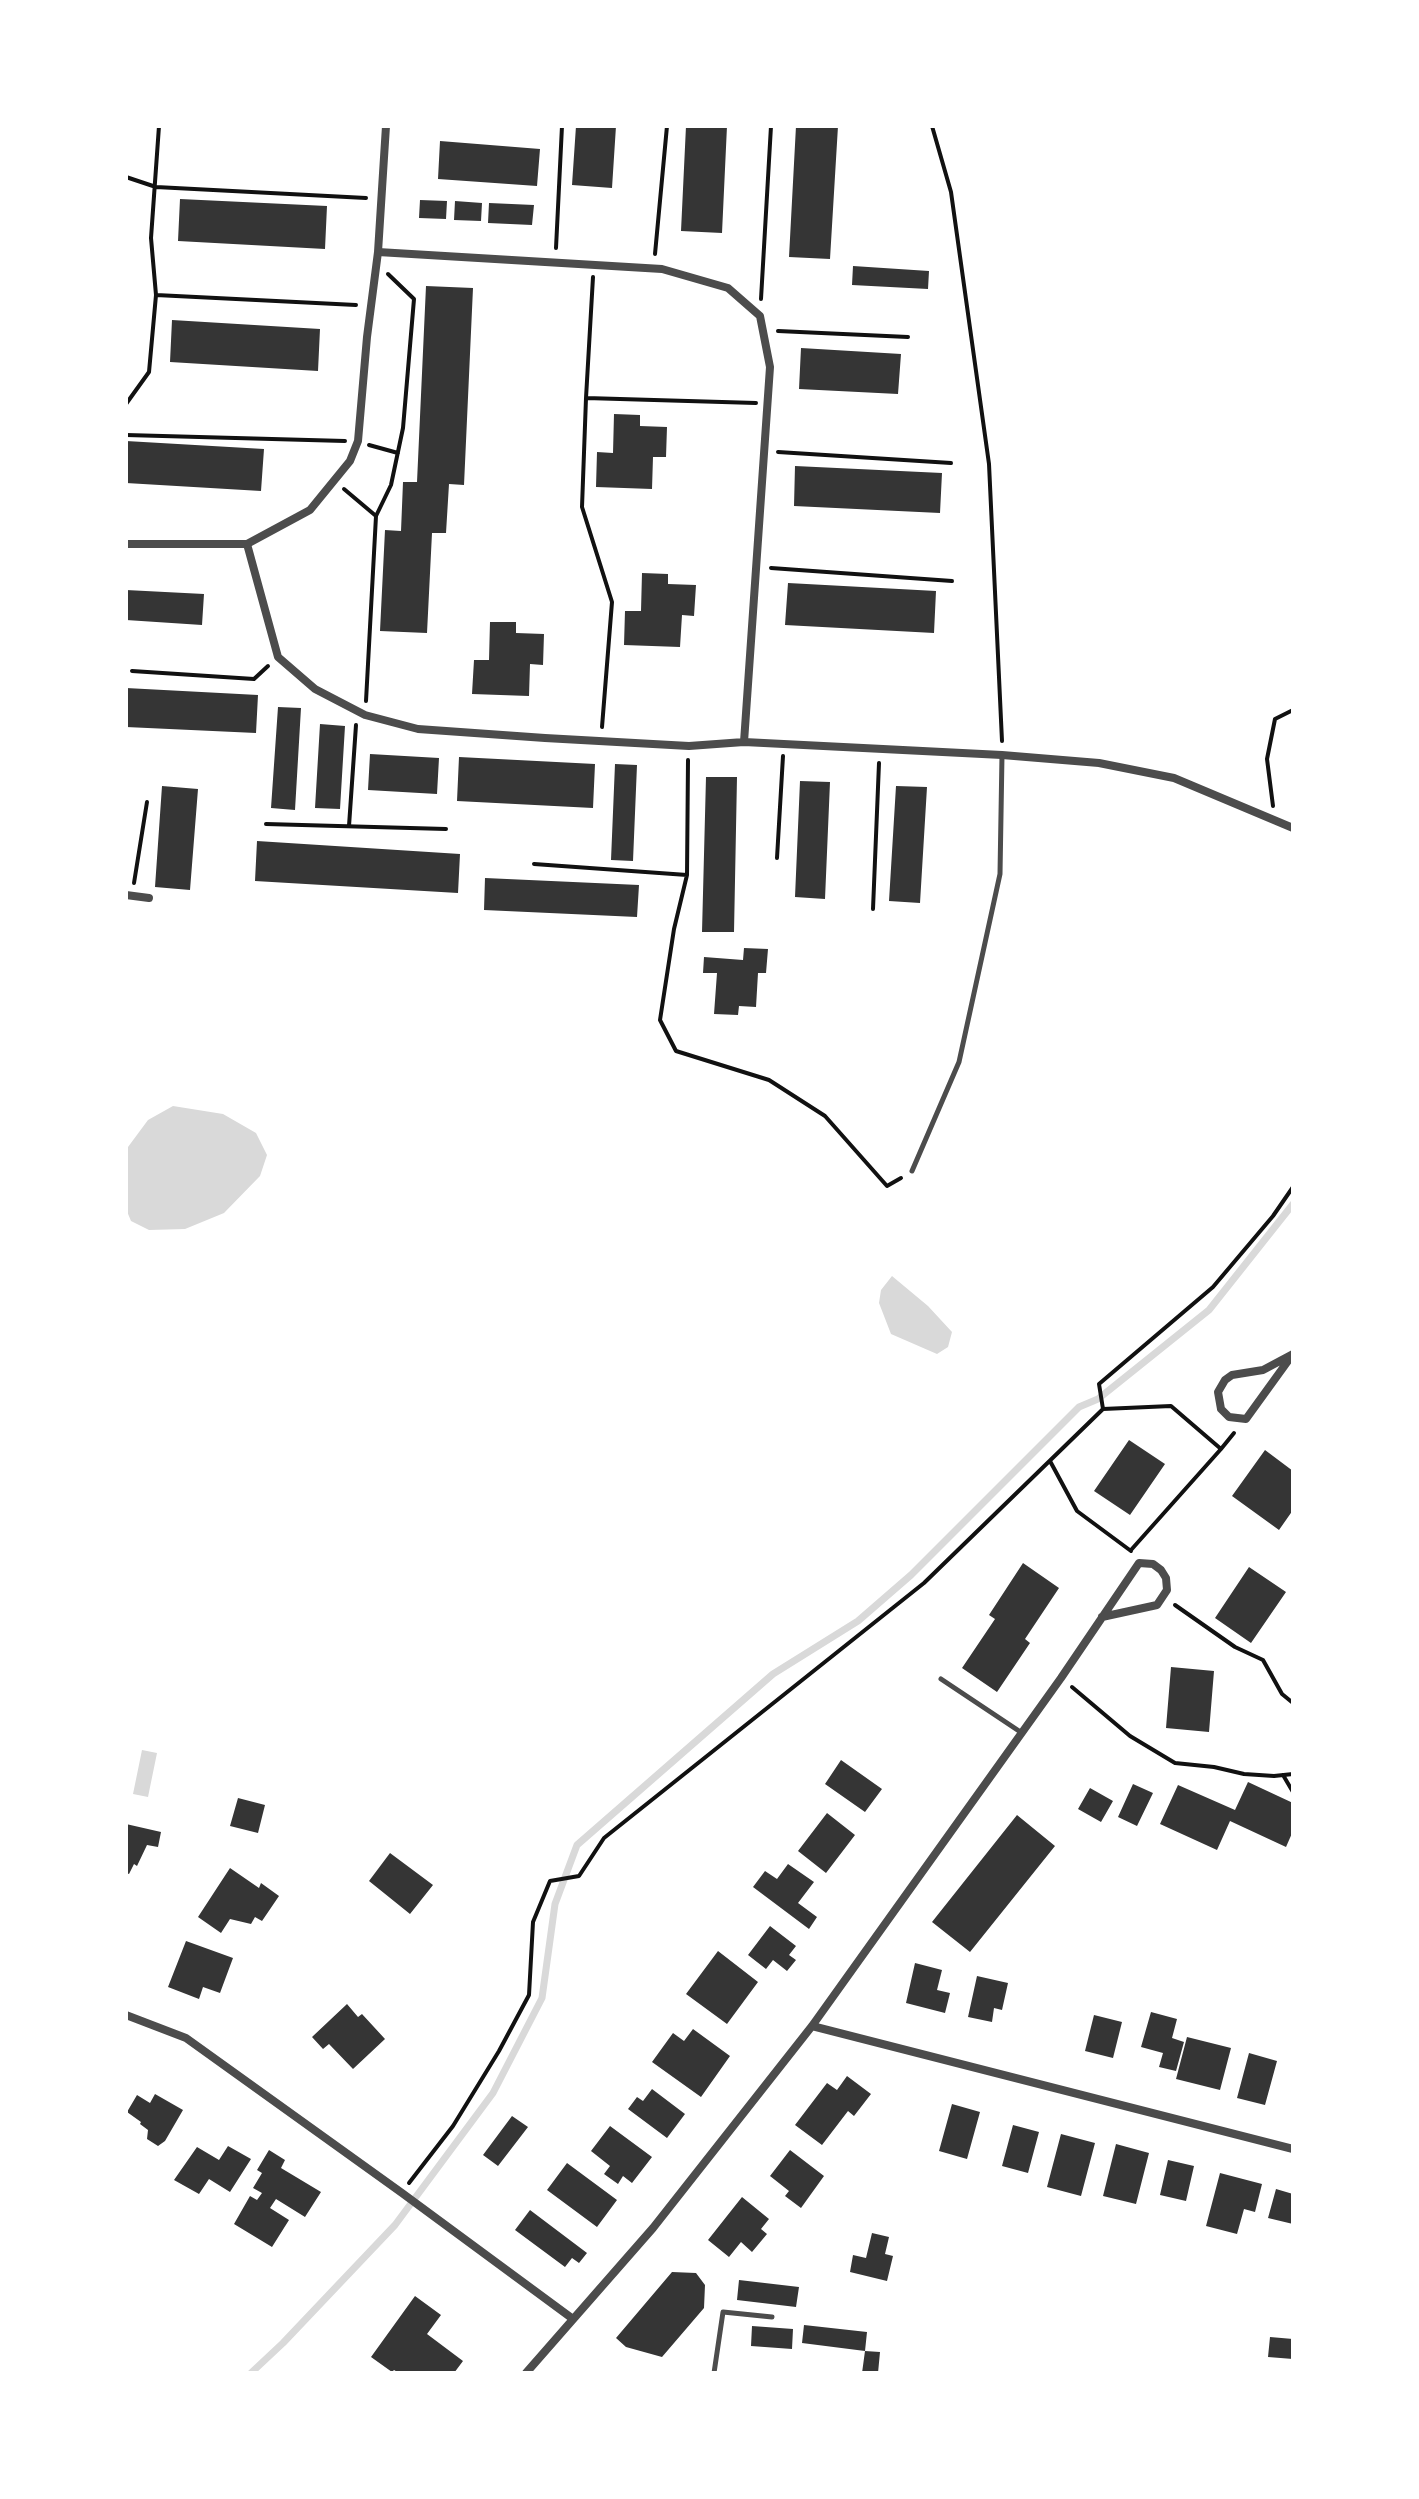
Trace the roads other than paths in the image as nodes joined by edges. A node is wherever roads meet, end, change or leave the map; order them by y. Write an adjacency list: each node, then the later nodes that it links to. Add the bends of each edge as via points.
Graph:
1 (386, 126): 2 (street)
2 (378, 252): 4 (street, via 358,441 350,461 310,510); 5 (street, via 654,269 728,288 760,316 770,367)
3 (126, 544): 4 (street)
4 (247, 544): 5 (street, via 278,657 315,689 361,713 418,729 689,746)
5 (744, 742): 6 (street)
6 (1002, 755): 7 (street, via 1099,763 1174,778); 10 (lane, via 1000,874 959,1062)
7 (1293, 828)
8 (129, 896): 9 (street)
9 (149, 898)
10 (912, 1171)
11 (1293, 1354): 11 (street, via 1263,1370 1225,1380 1218,1392 1221,1409 1229,1417 1246,1419)
12 (1102, 1617): 12 (street, via 1139,1563 1158,1567 1166,1578 1165,1595 1150,1608); 14 (street)
13 (941, 1679): 14 (lane)
14 (1022, 1733): 16 (street)
15 (126, 2015): 19 (street, via 186,2038)
16 (812, 2026): 17 (street); 19 (street, via 653,2228)
17 (1293, 2149)
18 (772, 2317): 21 (lane, via 723,2312)
19 (573, 2319): 20 (street)
20 (526, 2373)
21 (714, 2373)

